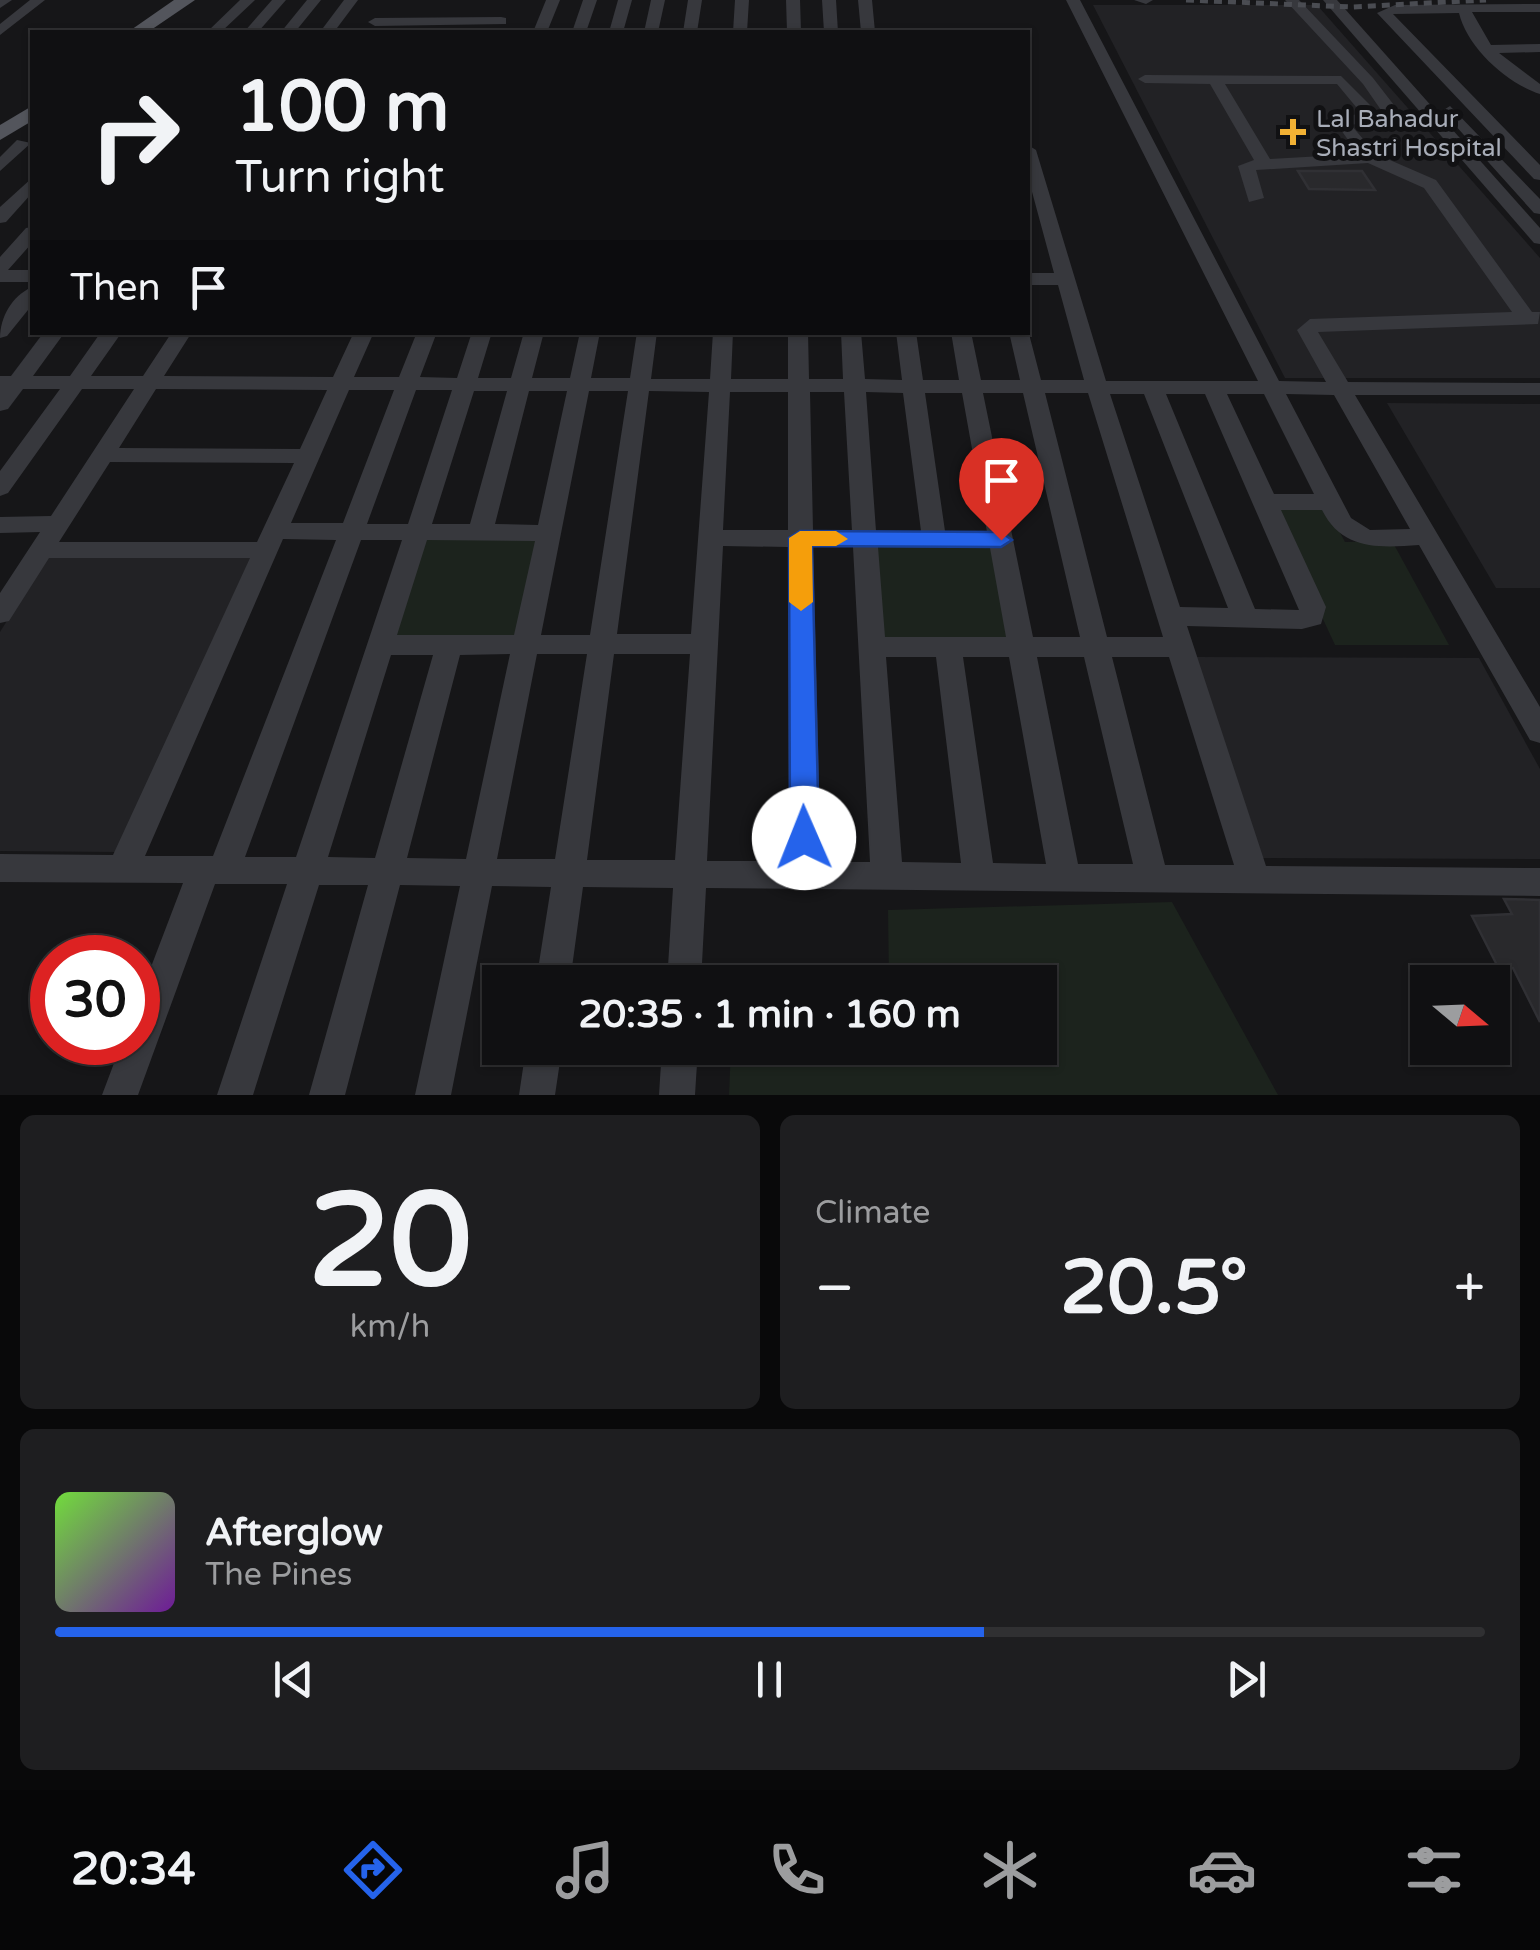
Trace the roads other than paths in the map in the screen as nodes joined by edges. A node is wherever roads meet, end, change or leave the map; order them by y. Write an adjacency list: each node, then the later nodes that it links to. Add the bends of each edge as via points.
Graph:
1 (38, 0): 41 (street)
2 (186, 0): 26 (main road)
3 (201, 0): 27 (main road)
4 (248, 0): 28 (street)
5 (279, 0): 29 (street)
6 (314, 0): 30 (street)
7 (351, 0): 31 (street)
8 (553, 0): 32 (street)
9 (590, 0): 33 (street)
10 (625, 0): 34 (street)
11 (658, 0): 35 (street)
12 (695, 0): 36 (street)
13 (742, 0): 37 (street)
14 (793, 0): 38 (street)
15 (829, 0): 39 (street)
16 (865, 0): 40 (street)
17 (1074, 0): 107 (street)
18 (1292, 0): 49 (street)
19 (1330, 0): 48 (street)
20 (1349, 0): 62 (street)
21 (1509, 0): 22 (street)
22 (1468, 4): 23 (street); 43 (street, via 1466,22); 59 (street, via 1384,13)
23 (1540, 8)
24 (375, 22): 25 (street)
25 (501, 22)
26 (140, 30)
27 (155, 30)
28 (216, 30)
29 (253, 30)
30 (290, 30)
31 (328, 30)
32 (541, 30)
33 (580, 30)
34 (617, 30)
35 (652, 30)
36 (690, 30)
37 (740, 30)
38 (794, 30)
39 (831, 30)
40 (868, 30)
41 (0, 31)
42 (1540, 48): 43 (street)
43 (1489, 49): 46 (street, via 1515,78)
44 (1145, 79): 45 (street)
45 (1215, 79): 49 (street, via 1341,80); 57 (street)
46 (1540, 89)
47 (30, 103): 51 (main road)
48 (1422, 104): 49 (street); 66 (street)
49 (1378, 109): 56 (street, via 1340,122)
50 (30, 113): 52 (main road)
51 (0, 123)
52 (0, 134)
53 (0, 142): 54 (street)
54 (28, 143): 58 (street)
55 (1030, 157): 70 (street)
56 (1370, 158): 57 (street); 72 (street, via 1430,184)
57 (1264, 164): 61 (street, via 1244,170)
58 (0, 166)
59 (1540, 174)
60 (30, 185): 64 (street)
61 (1255, 198)
62 (1540, 209)
63 (30, 216): 64 (street)
64 (0, 217)
65 (30, 234): 67 (street)
66 (1540, 239)
67 (0, 272): 68 (street)
68 (30, 276)
69 (1030, 279): 70 (street)
70 (1065, 279): 104 (street)
71 (30, 295): 73 (street)
72 (1533, 318): 108 (street, via 1310,325)
73 (0, 332)
74 (52, 335): 89 (street)
75 (110, 335): 90 (street)
76 (180, 335): 91 (street)
77 (363, 335): 92 (street)
78 (426, 335): 93 (street)
79 (481, 335): 94 (street)
80 (533, 335): 95 (street)
81 (589, 335): 96 (street)
82 (647, 335): 97 (street)
83 (722, 335): 98 (street)
84 (798, 335): 99 (street)
85 (851, 335): 100 (street)
86 (906, 335): 101 (street)
87 (962, 335): 102 (street)
88 (1020, 335): 103 (street)
89 (8, 382): 90 (street); 110 (street)
90 (76, 383): 91 (street); 113 (street)
91 (150, 383): 92 (street); 111 (street)
92 (342, 384): 93 (street); 112 (street)
93 (408, 384): 94 (street); 118 (street)
94 (465, 384): 95 (street); 119 (street)
95 (520, 384): 96 (street); 120 (street)
96 (579, 384): 97 (street); 121 (street)
97 (640, 385): 98 (street); 134 (street)
98 (720, 385): 99 (street); 123 (street)
99 (798, 386): 100 (street); 124 (street)
100 (854, 386): 101 (street); 125 (street)
101 (913, 386): 102 (street); 126 (street)
102 (972, 386): 103 (street); 128 (street)
103 (1032, 386): 104 (street); 141 (street)
104 (1097, 387): 105 (street); 131 (street)
105 (1152, 387): 106 (street); 132 (street)
106 (1214, 387): 107 (street); 114 (street)
107 (1272, 388): 108 (street); 115 (street)
108 (1342, 388): 109 (street); 122 (street)
109 (1540, 390)
110 (0, 404)
111 (104, 455): 112 (street); 116 (street)
112 (310, 456): 127 (street)
113 (0, 488)
114 (1268, 502): 115 (street); 132 (street, via 1312,616)
115 (1331, 502): 122 (street, via 1350,534 1364,539)
116 (58, 524): 117 (street); 129 (street)
117 (0, 525)
118 (352, 532): 119 (street); 127 (street); 146 (street)
119 (418, 532): 120 (street); 137 (street)
120 (480, 533): 121 (street)
121 (548, 533): 133 (street)
122 (1427, 536): 143 (street)
123 (710, 538): 124 (street); 135 (street)
124 (800, 538): 125 (street); 152 (street)
125 (865, 539): 126 (street); 138 (street)
126 (934, 539): 128 (street)
127 (271, 540): 129 (street); 145 (street)
128 (1001, 540): 140 (street)
129 (42, 550): 130 (street)
130 (0, 614)
131 (1170, 616): 132 (street); 142 (street)
132 (1245, 618)
133 (526, 644): 134 (street); 136 (street); 149 (street)
134 (602, 644): 135 (street); 150 (street)
135 (704, 644): 151 (street)
136 (450, 645): 137 (street); 148 (street)
137 (381, 646): 147 (street)
138 (872, 647): 139 (street); 153 (street)
139 (948, 647): 140 (street); 154 (street)
140 (1021, 647): 141 (street); 155 (street)
141 (1096, 647): 142 (street); 156 (street)
142 (1180, 647): 157 (street)
143 (1540, 732)
144 (0, 868): 145 (street)
145 (123, 869): 146 (street)
146 (214, 870): 147 (street); 163 (street)
147 (308, 870): 148 (street); 164 (street)
148 (388, 872): 149 (street); 165 (street)
149 (479, 872): 150 (street); 166 (street)
150 (569, 873): 151 (street); 159 (street)
151 (690, 874): 152 (street); 160 (street)
152 (805, 876): 153 (street)
153 (886, 876): 154 (street)
154 (979, 877): 155 (street)
155 (1065, 878): 156 (street)
156 (1152, 878): 157 (street)
157 (1254, 880): 158 (street)
158 (1540, 882)
159 (555, 965)
160 (685, 965)
161 (541, 1065): 167 (street)
162 (679, 1065): 168 (street)
163 (120, 1095)
164 (236, 1095)
165 (327, 1095)
166 (433, 1095)
167 (537, 1095)
168 (677, 1095)

